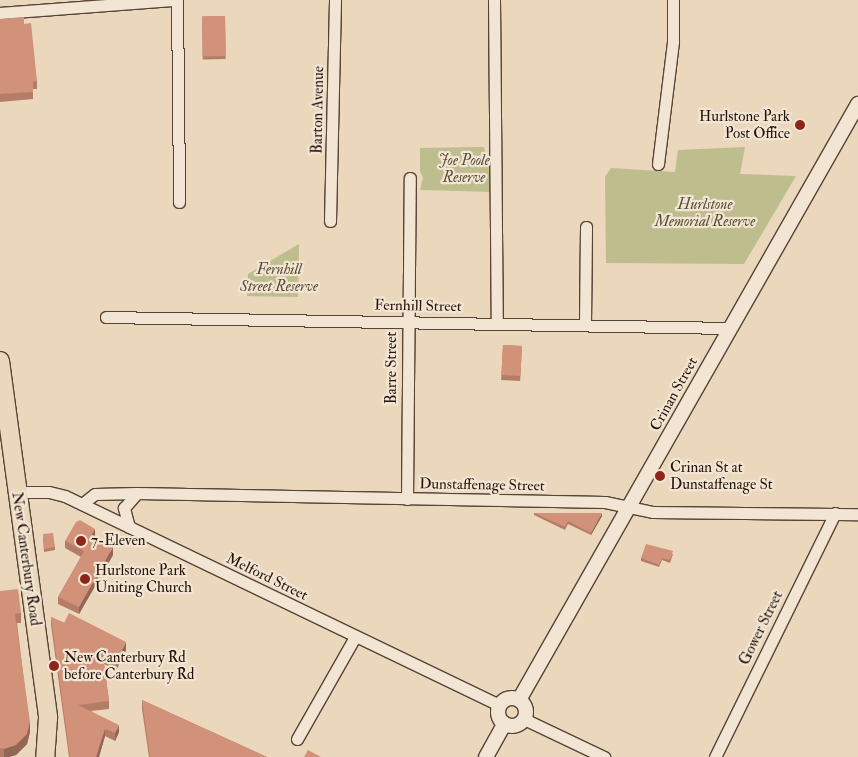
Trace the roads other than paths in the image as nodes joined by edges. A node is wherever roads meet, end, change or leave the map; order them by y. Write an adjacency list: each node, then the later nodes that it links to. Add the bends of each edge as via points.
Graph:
1 (171, 0): 6 (street)
2 (176, 0): 10 (street)
3 (335, 0): 11 (street, Barton Avenue)
4 (494, 0): 15 (street)
5 (673, 0): 8 (street, via 673,41)
6 (0, 13)
7 (858, 104): 17 (street, Crinan Street)
8 (658, 164)
9 (410, 178): 14 (street, Barre Street)
10 (179, 202)
11 (330, 220)
12 (586, 226): 16 (street)
13 (106, 316): 14 (street, Fernhill Street)
14 (408, 321): 15 (street, Fernhill Street); 22 (street, Barre Street)
15 (497, 323): 16 (street, Fernhill Street)
16 (586, 324): 17 (street, Fernhill Street)
17 (730, 328): 24 (street, Crinan Street)
18 (0, 361): 19 (highway, New Canterbury Road)
19 (17, 492): 23 (street, Melford Street, via 57,493); 35 (highway, New Canterbury Road, via 48,718)
20 (137, 493): 21 (street, Dunstaffenage Street); 22 (street, Dunstaffenage Street); 28 (street, via 124,508)
21 (104, 494): 23 (street, Dunstaffenage Street, via 95,494); 25 (street)
22 (407, 499): 24 (street, Dunstaffenage Street, via 605,502)
23 (82, 504): 25 (street, Melford Street)
24 (630, 506): 26 (street, Dunstaffenage Street, via 653,512); 30 (street, Crinan Street)
25 (94, 509): 28 (street, Melford Street)
26 (835, 513): 27 (street, Dunstaffenage Street); 38 (street, Gower Street)
27 (858, 514)
28 (129, 527): 29 (street, Melford Street)
29 (355, 637): 31 (street, Melford Street); 34 (street)
30 (519, 700): 31 (street, via 511,698); 32 (street, via 525,706)
31 (500, 705): 33 (street, via 498,714)
32 (524, 719): 33 (street, via 512,726); 37 (street)
33 (504, 724): 36 (street)
34 (297, 739)
35 (45, 757)
36 (486, 757)
37 (604, 757)
38 (715, 757)

